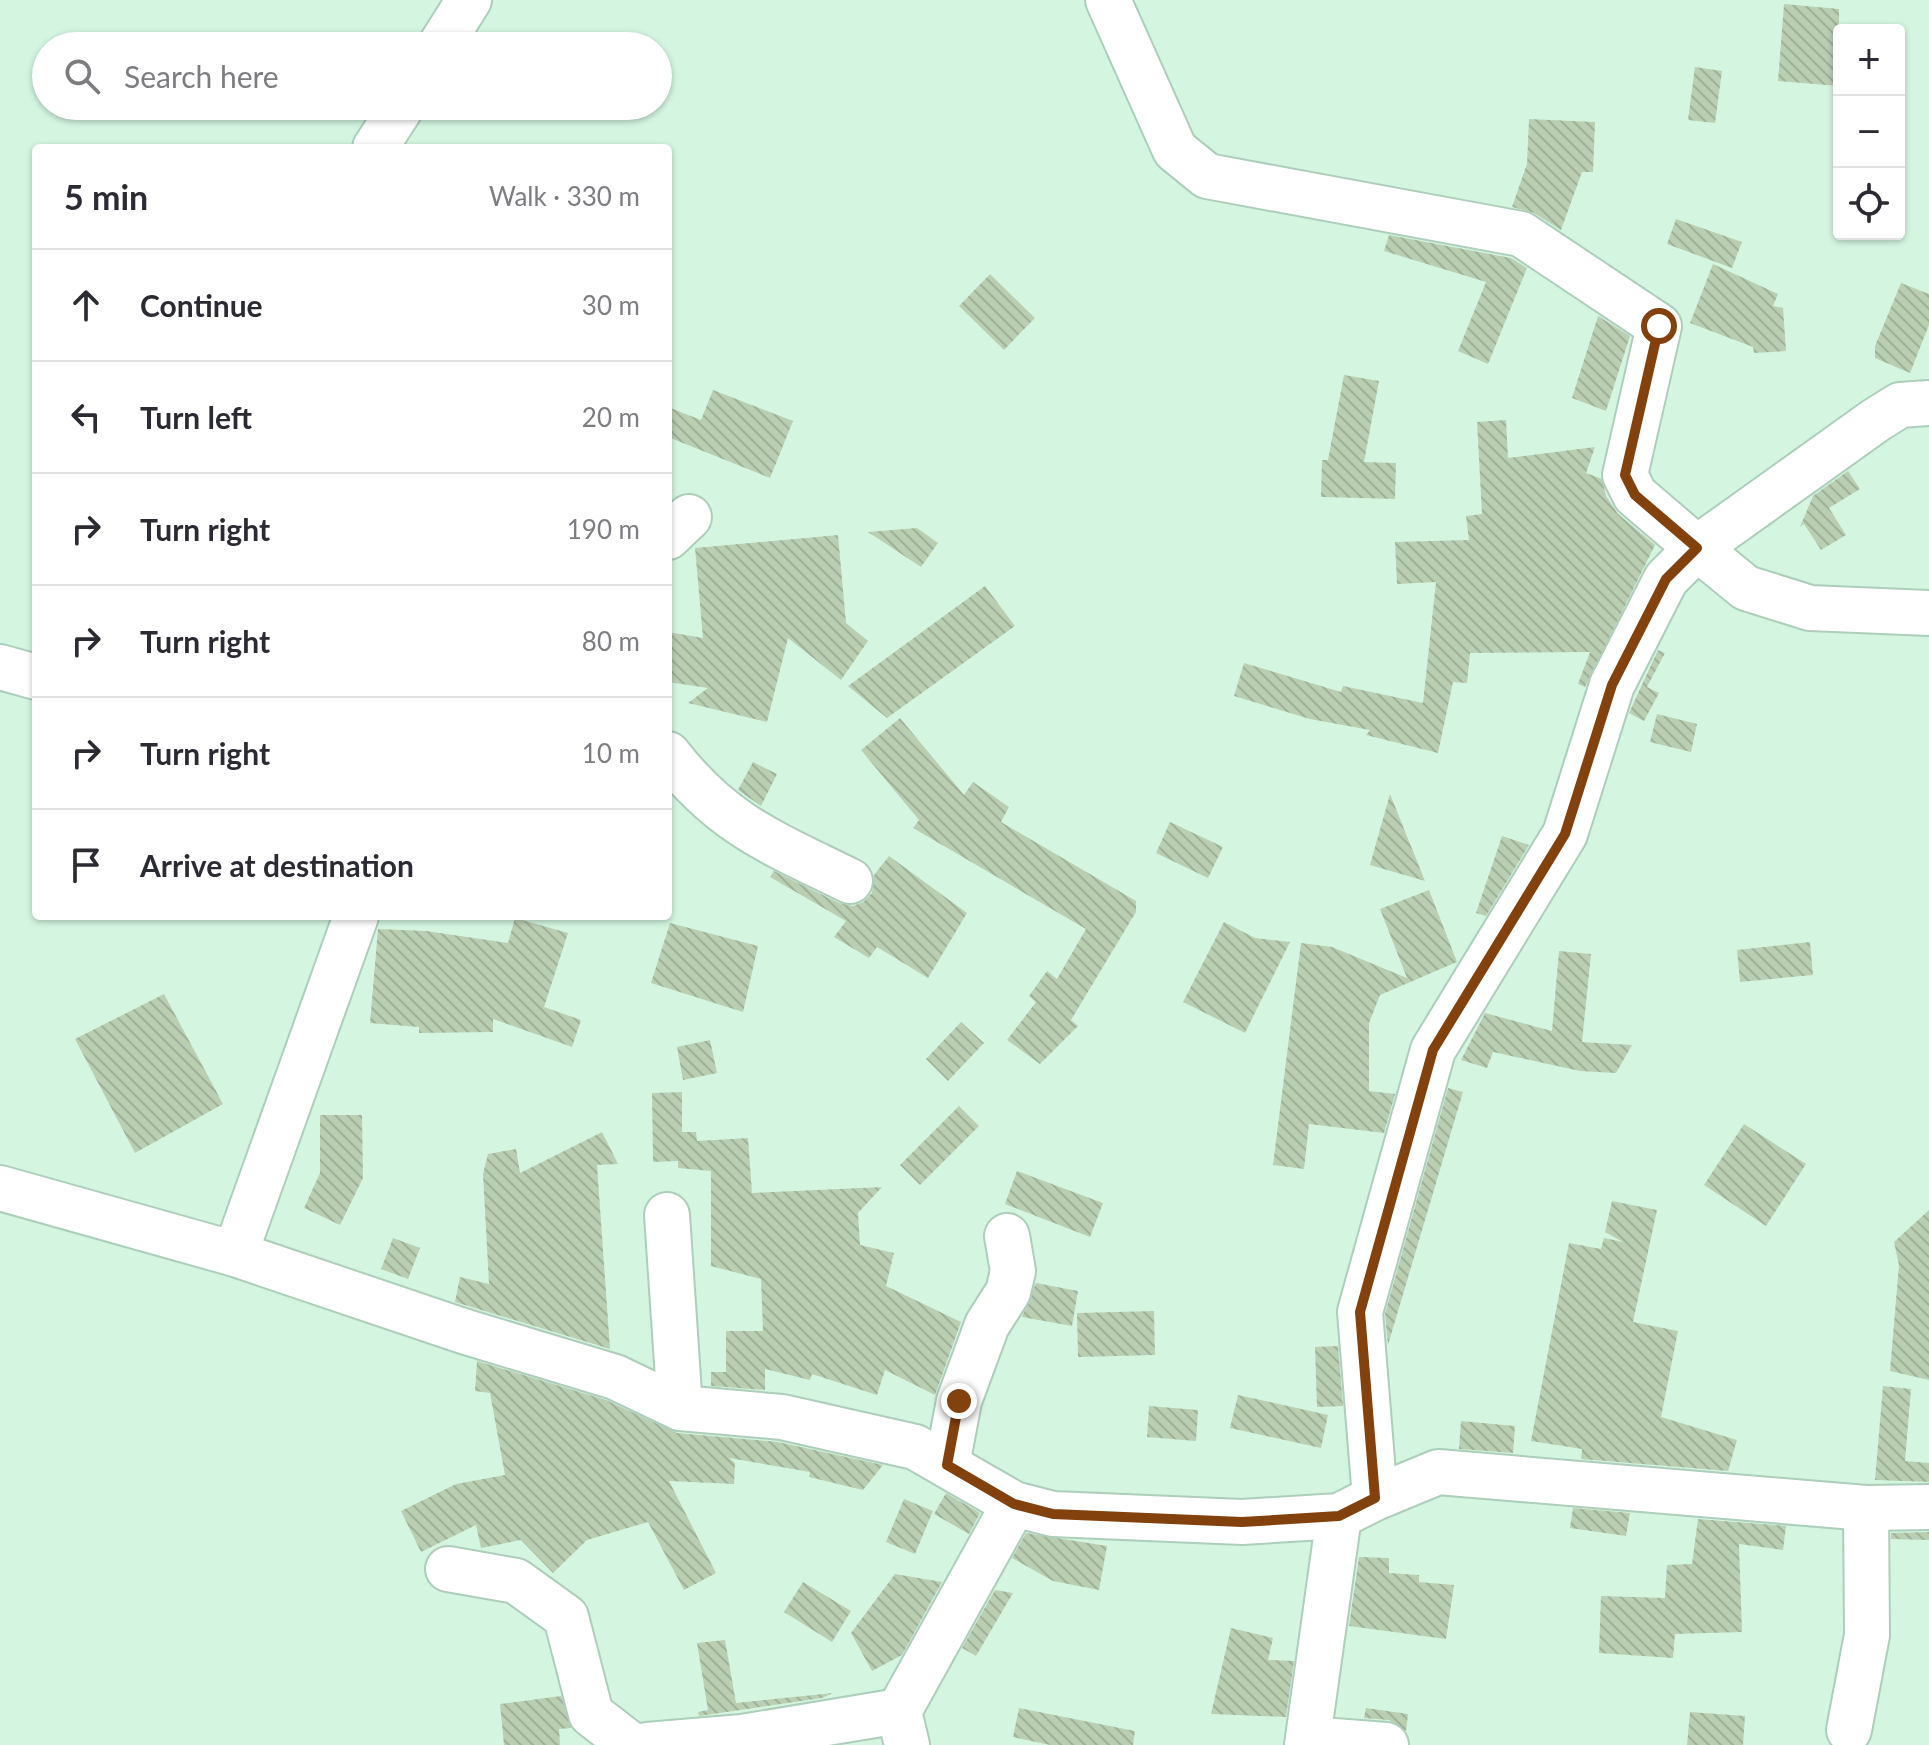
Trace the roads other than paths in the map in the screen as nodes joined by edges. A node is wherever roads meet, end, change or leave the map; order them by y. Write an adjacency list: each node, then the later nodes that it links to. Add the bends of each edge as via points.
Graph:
1 (469, 0): 3 (street)
2 (1108, 0): 7 (street, via 1175,150 1207,176 1521,234 1659,326 1625,475 1635,495)
3 (449, 32)
4 (393, 120): 5 (street)
5 (378, 144)
6 (1929, 403): 7 (street, via 1900,405 1876,420)
7 (1697, 548): 8 (street, via 1746,588 1810,608); 21 (street, via 1666,579 1612,685 1565,834 1433,1050 1360,1312)
8 (1929, 613)
9 (0, 667): 10 (street)
10 (32, 676)
11 (672, 759): 12 (street, via 696,791 747,831)
12 (850, 881)
13 (355, 920): 17 (street)
14 (0, 1188): 17 (street)
15 (667, 1215): 18 (street)
16 (1007, 1236): 19 (street, via 1013,1271 1008,1292 987,1325 959,1401)
17 (235, 1254): 18 (street, via 615,1377)
18 (680, 1408): 19 (street, via 782,1417 850,1430 915,1447)
19 (947, 1465): 20 (street)
20 (1014, 1504): 21 (street, via 1053,1514 1242,1522); 25 (street)
21 (1357, 1507): 23 (street, via 1438,1472); 28 (street)
22 (1929, 1507): 23 (street)
23 (1866, 1508): 26 (street, via 1867,1635)
24 (448, 1569): 29 (street, via 516,1581 566,1617 591,1714)
25 (903, 1728): 27 (street)
26 (1849, 1730)
27 (742, 1741): 30 (street)
28 (1308, 1742): 31 (street)
29 (631, 1745)
30 (647, 1745)
31 (1386, 1745)

